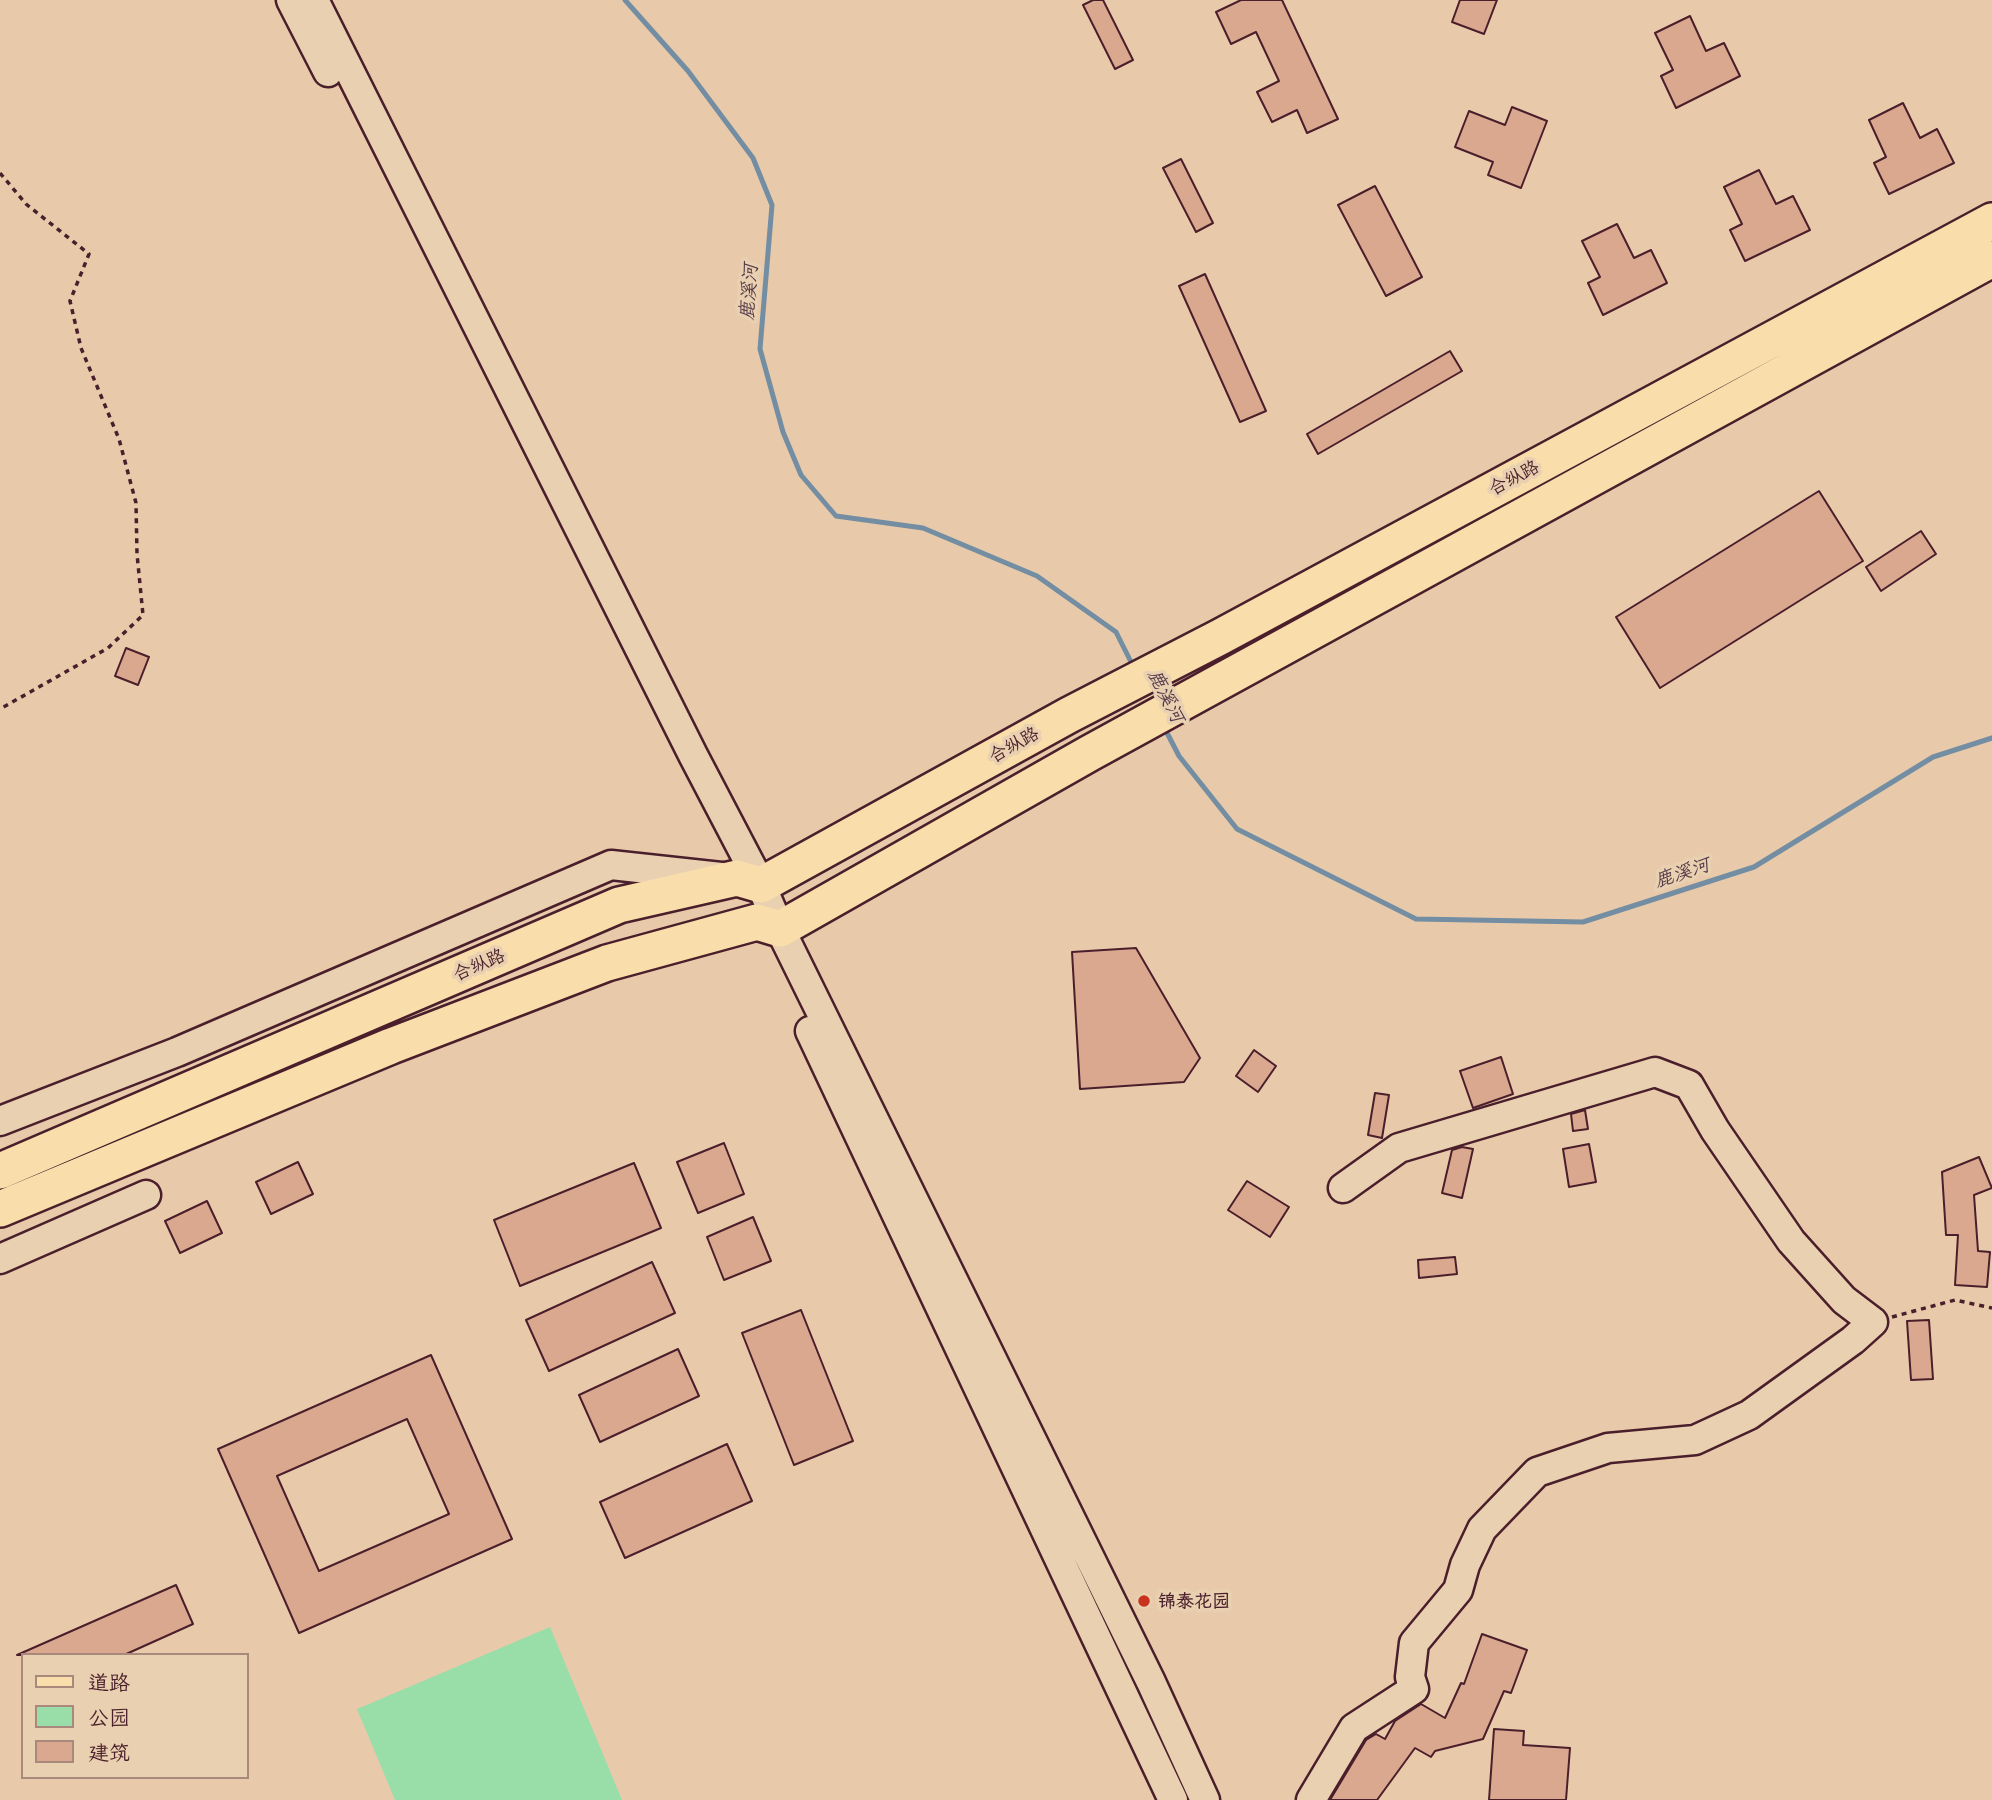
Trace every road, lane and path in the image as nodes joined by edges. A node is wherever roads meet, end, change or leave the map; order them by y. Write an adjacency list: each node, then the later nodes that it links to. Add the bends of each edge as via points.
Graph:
1 (291, 0): 7 (street)
2 (314, 0): 7 (street, via 692,755)
3 (0, 173): 6 (path, via 26,204 89,254 70,301 81,348 119,439 136,503 143,615 108,648)
4 (1992, 221): 7 (main road, 合纵路, via 1220,637)
5 (1992, 260): 8 (main road)
6 (0, 709)
7 (749, 881): 8 (street); 9 (street, via 611,865 177,1052); 10 (main road, 合纵路, via 619,905)
8 (769, 925): 13 (main road, via 607,963 391,1046); 17 (street); 18 (street)
9 (0, 1121)
10 (0, 1171)
11 (1343, 1188): 16 (street, via 1399,1148 1655,1072 1689,1085 1791,1241 1844,1300)
12 (146, 1195): 14 (street)
13 (0, 1209)
14 (0, 1259)
15 (1992, 1308): 16 (path, via 1955,1300)
16 (1873, 1322): 19 (street, via 1749,1415 1695,1440 1608,1448 1537,1472 1482,1530 1458,1590 1414,1643 1410,1677 1414,1689 1353,1728)
17 (1173, 1800)
18 (1205, 1800)
19 (1311, 1800)

